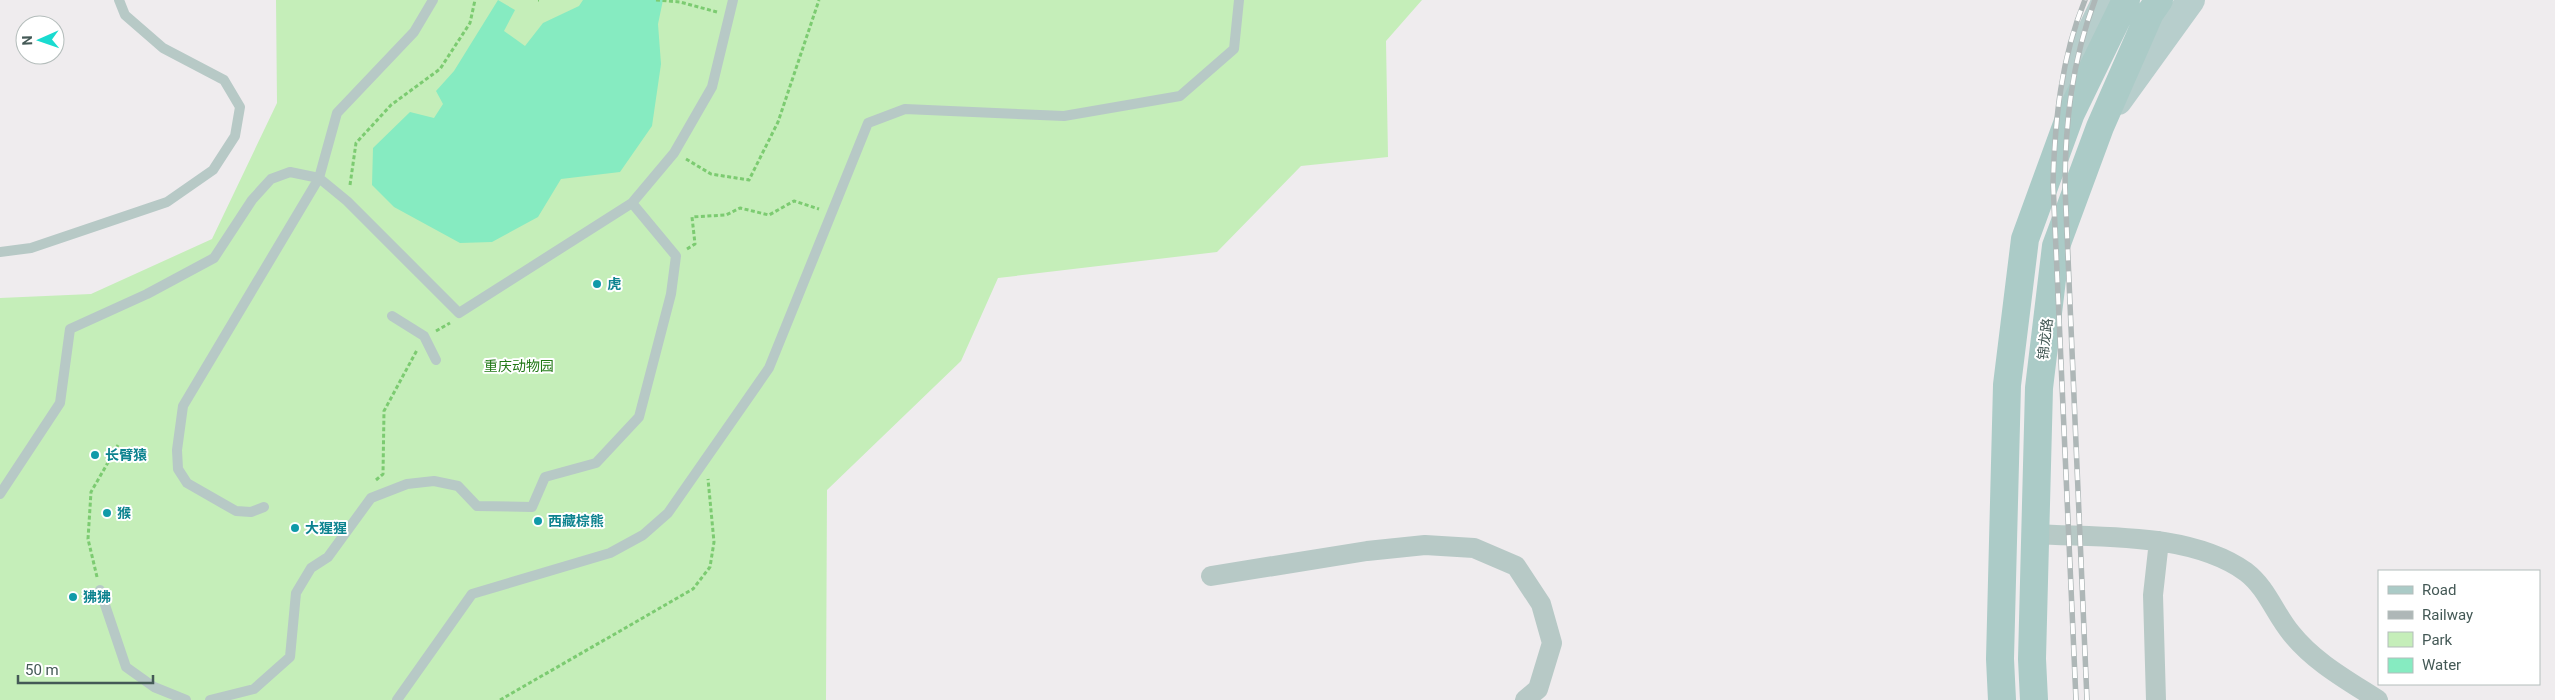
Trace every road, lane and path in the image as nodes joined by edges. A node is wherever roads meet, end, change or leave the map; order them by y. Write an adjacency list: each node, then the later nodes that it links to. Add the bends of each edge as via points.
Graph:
1 (118, 0): 20 (lane, via 126,15 163,48 224,80 240,107 235,136 213,170 167,202 31,248)
2 (433, 0): 16 (lane, via 414,32 337,113)
3 (475, 0): 17 (path, via 470,23 440,69 391,104 356,143)
4 (656, 0): 12 (path, via 680,2)
5 (733, 0): 12 (lane)
6 (819, 0): 15 (path, via 778,122 748,180 711,174)
7 (1239, 0): 19 (lane, via 1234,49 1180,96 1064,116 905,109 868,123)
8 (2106, 0): 13 (street, via 2082,50)
9 (2126, 0): 13 (main road)
10 (2191, 0): 14 (street)
11 (2155, 6): 14 (main road, 锦龙路)
12 (729, 16): 15 (lane, via 712,87)
13 (2071, 113): 40 (main road, via 2025,239 2011,356 2000,659)
14 (2100, 127): 31 (main road, 锦龙路, via 2056,246 2039,388)
15 (674, 153): 18 (lane)
16 (319, 178): 17 (lane); 29 (lane, via 290,172 271,179 252,200 214,258 148,294 70,329 60,403); 30 (lane, via 183,406 179,427 178,469 187,483 236,511 251,512)
17 (347, 201): 22 (lane)
18 (632, 203): 21 (lane); 22 (lane)
19 (832, 212): 21 (path, via 794,201 769,215 740,208 726,214 692,216 695,244); 27 (lane, via 769,368)
20 (0, 252)
21 (676, 256): 36 (lane, via 671,294 639,417 596,463 545,476 532,507 477,506 458,486 434,481 407,484 371,498 328,557 311,568 296,593 290,657 254,689)
22 (459, 313): 24 (path, via 447,326)
23 (392, 316): 24 (lane)
24 (424, 336): 25 (lane); 28 (path, via 384,411 383,474)
25 (436, 360)
26 (118, 445): 34 (path, via 91,492 88,539)
27 (706, 458): 37 (lane, via 668,514 642,535 610,553 472,594); 38 (path, via 714,542 710,567 693,589)
28 (370, 486)
29 (0, 494)
30 (264, 507)
31 (2035, 534): 32 (street); 41 (main road, 锦龙路)
32 (2159, 541): 42 (street, via 2153,595); 43 (street, via 2206,551 2246,573 2269,598 2290,632 2316,659)
33 (1211, 576): 39 (street, via 1368,551 1425,546 1474,548 1516,566 1541,604 1552,643 1538,689)
34 (100, 590): 35 (lane, via 126,667 154,687)
35 (186, 700)
36 (210, 700)
37 (397, 700)
38 (500, 700)
39 (1526, 700)
40 (2002, 700)
41 (2034, 700)
42 (2156, 700)
43 (2378, 700)

